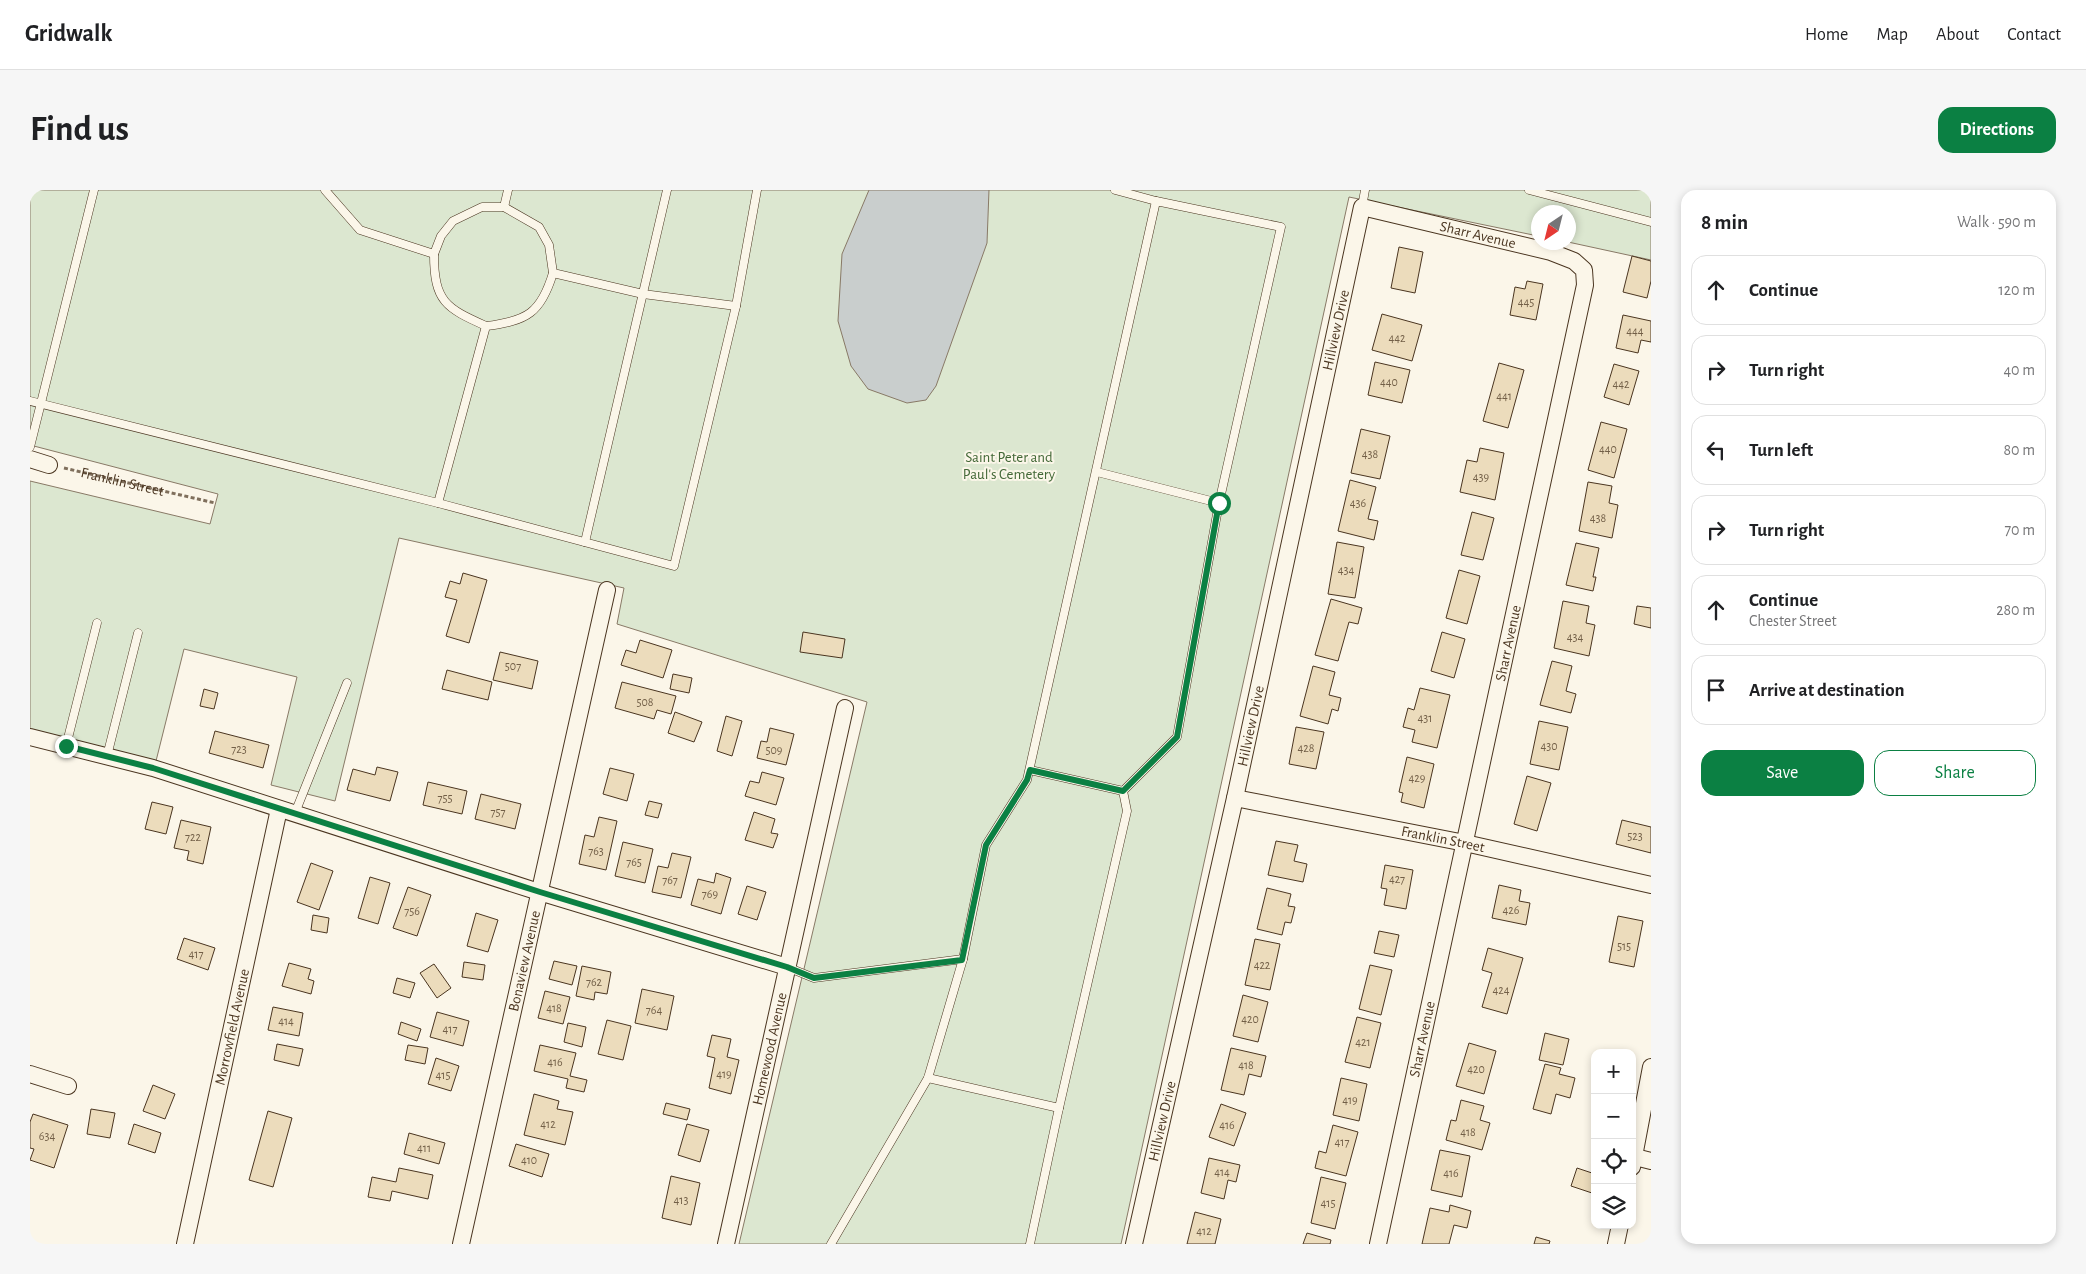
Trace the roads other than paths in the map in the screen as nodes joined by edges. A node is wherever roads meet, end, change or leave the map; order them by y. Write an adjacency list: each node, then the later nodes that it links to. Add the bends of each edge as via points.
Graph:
1 (94, 190): 19 (lane)
2 (325, 190): 13 (lane, via 360,230)
3 (508, 190): 10 (lane)
4 (667, 190): 15 (lane)
5 (757, 190): 16 (lane)
6 (1115, 190): 9 (lane)
7 (1365, 190): 11 (lane)
8 (1530, 190): 12 (lane)
9 (1156, 201): 23 (lane); 25 (lane, via 1281,227)
10 (504, 207): 13 (lane, via 482,207 453,221 441,236); 14 (lane, via 539,227 549,245)
11 (1362, 207): 37 (street, Hillview Drive); 39 (street, Sharr Avenue, via 1551,252 1574,261 1584,270 1583,294)
12 (1651, 222)
13 (434, 254): 17 (lane, via 434,277 441,295 454,311)
14 (553, 273): 15 (lane); 17 (lane, via 547,294 534,311 514,323)
15 (643, 294): 16 (lane); 26 (lane)
16 (736, 306): 26 (lane, via 674,566)
17 (486, 326): 24 (lane)
18 (30, 401): 19 (lane)
19 (42, 405): 20 (lane); 24 (lane)
20 (30, 447)
21 (30, 459): 22 (street)
22 (49, 464)
23 (1098, 472): 25 (lane); 35 (lane)
24 (438, 503): 26 (lane)
25 (1219, 503): 36 (lane, via 1177,737)
26 (585, 542)
27 (607, 590): 41 (street, Bonaview Avenue)
28 (97, 623): 33 (lane)
29 (138, 633): 34 (lane)
30 (347, 683): 38 (lane)
31 (845, 708): 43 (street, Homewood Avenue)
32 (30, 737): 33 (street)
33 (66, 746): 34 (street)
34 (107, 756): 38 (street)
35 (1030, 770): 36 (lane); 42 (lane, via 986,845)
36 (1123, 791): 48 (lane, via 1127,811)
37 (1235, 798): 39 (street, Franklin Street); 58 (street, Hillview Drive)
38 (287, 811): 41 (street); 53 (street, Morrowfield Avenue)
39 (1465, 842): 40 (street, Franklin Street); 59 (street, Sharr Avenue)
40 (1651, 885)
41 (540, 892): 43 (street); 54 (street, Bonaview Avenue)
42 (962, 960): 43 (lane, via 814,978); 46 (lane)
43 (787, 967): 55 (street, Homewood Avenue)
44 (1651, 1067): 49 (street)
45 (30, 1074): 47 (street)
46 (928, 1078): 48 (lane); 56 (lane)
47 (68, 1086)
48 (1059, 1108): 57 (lane)
49 (1636, 1146)
50 (1651, 1161): 51 (street)
51 (1636, 1162)
52 (1619, 1229): 60 (street)
53 (185, 1244)
54 (461, 1244)
55 (726, 1244)
56 (831, 1244)
57 (1030, 1244)
58 (1134, 1244)
59 (1378, 1244)
60 (1616, 1244)

